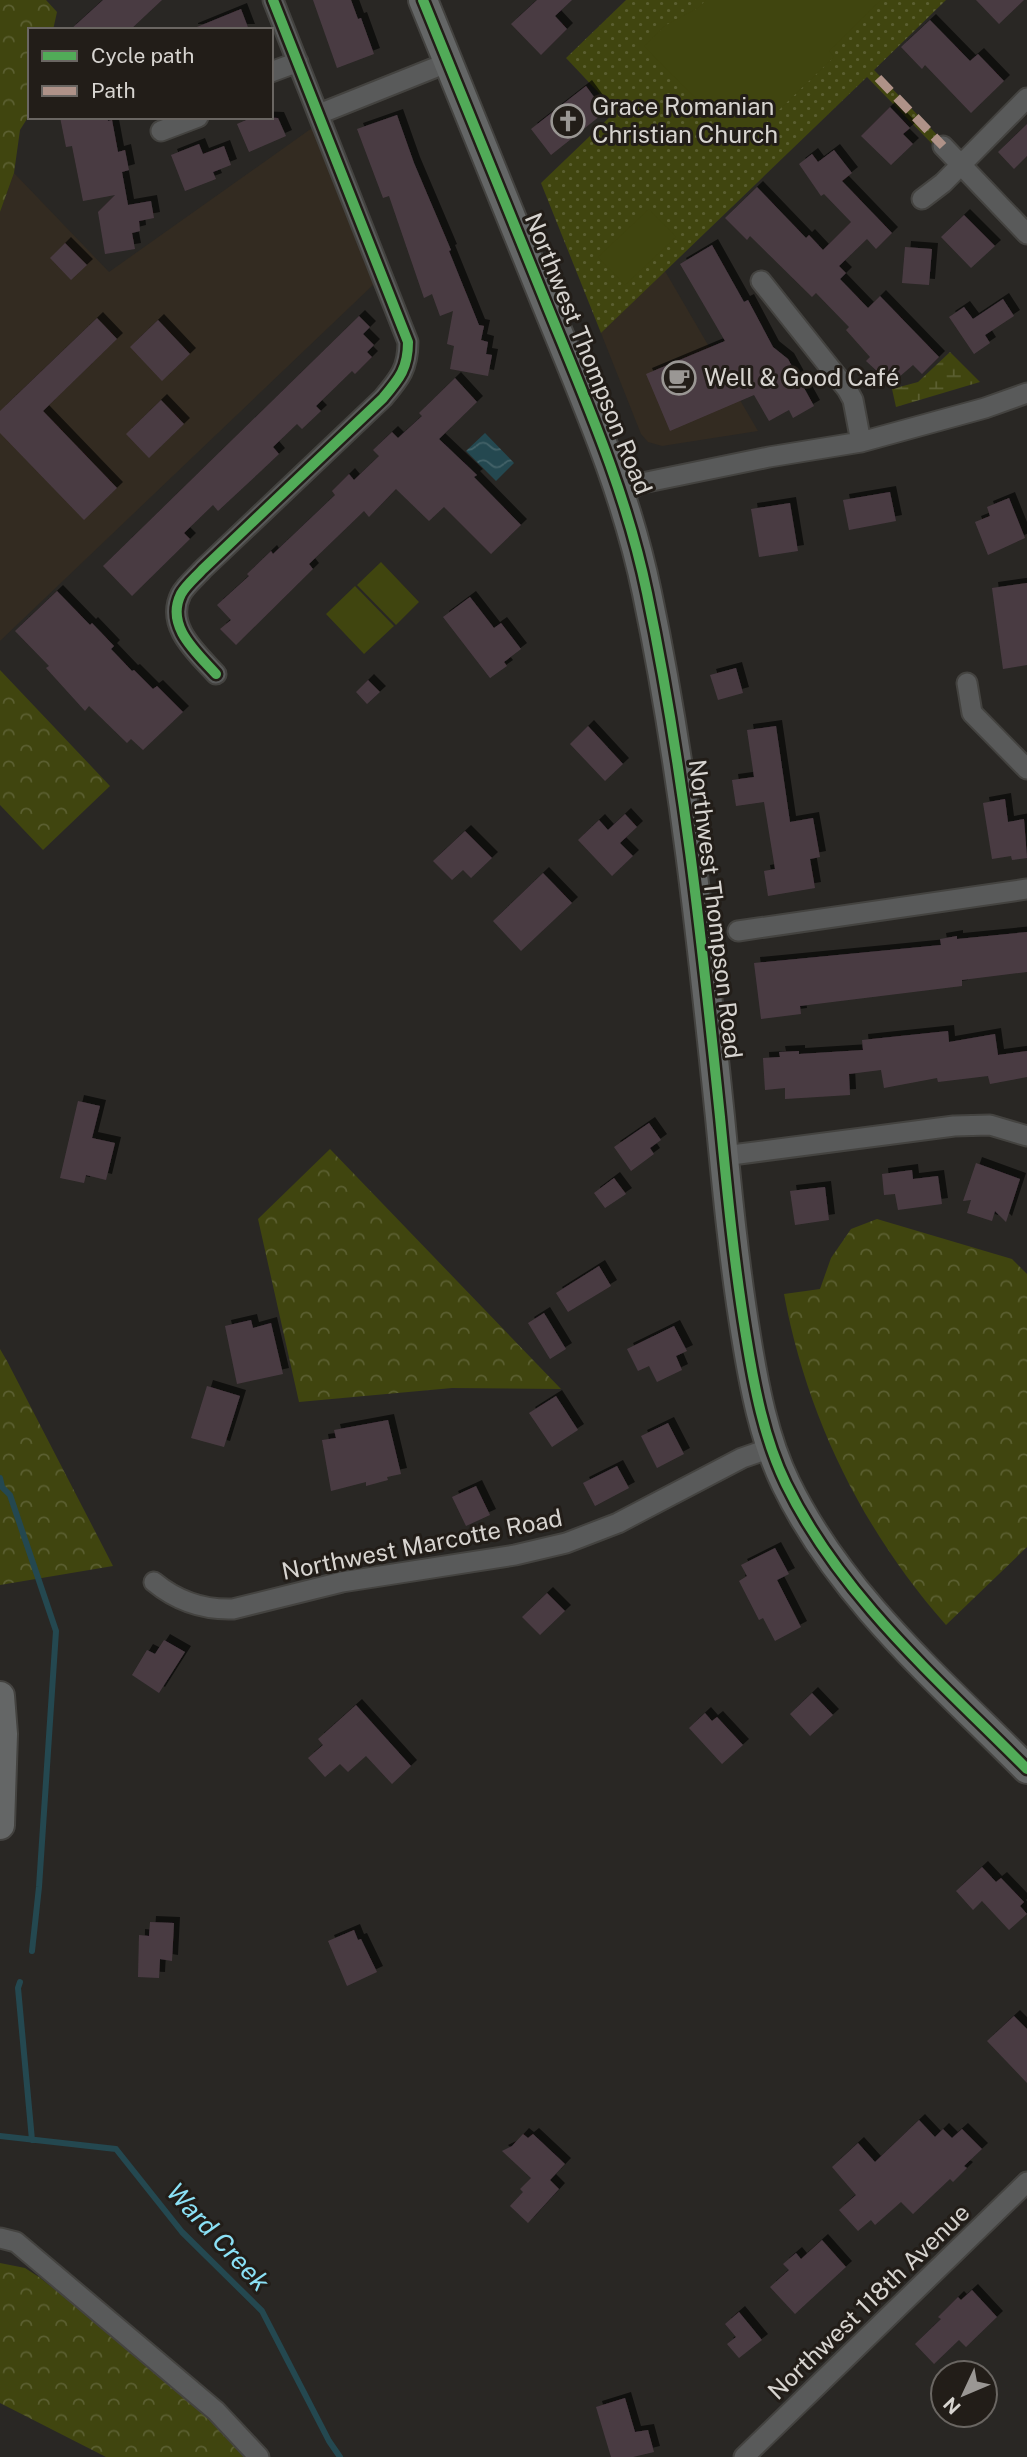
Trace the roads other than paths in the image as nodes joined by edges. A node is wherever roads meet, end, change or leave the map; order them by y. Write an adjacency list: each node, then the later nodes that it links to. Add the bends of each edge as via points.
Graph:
1 (273, 0): 3 (street)
2 (423, 0): 4 (street, Northwest Thompson Road)
3 (298, 62): 5 (street); 7 (street)
4 (449, 62): 7 (street); 17 (street, Northwest Thompson Road)
5 (273, 71)
6 (1027, 98): 11 (street)
7 (319, 114): 18 (street, via 408,342 408,360 383,398 181,595 177,622 187,642)
8 (193, 119): 9 (street)
9 (161, 131)
10 (943, 146): 11 (street)
11 (961, 164): 12 (street); 13 (street)
12 (922, 199)
13 (1027, 234)
14 (761, 281): 16 (street, via 847,389)
15 (1027, 393): 16 (street)
16 (861, 442): 17 (street, via 642,483)
17 (622, 493): 24 (street, Northwest Thompson Road, via 661,661 703,962)
18 (216, 674)
19 (968, 683): 20 (street, via 972,713)
20 (1027, 769)
21 (1027, 889): 22 (street)
22 (738, 931)
23 (1027, 1136): 24 (street, via 990,1125 954,1126)
24 (724, 1156): 25 (street, Northwest Thompson Road, via 740,1302)
25 (771, 1448): 26 (street, Northwest Marcotte Road, via 742,1458 618,1523 566,1543 515,1555 342,1582 233,1609 194,1604); 28 (street, Northwest Thompson Road, via 785,1482 831,1561 881,1622)
26 (154, 1582)
27 (0, 1696): 29 (street)
28 (1027, 1769)
29 (0, 1825)
30 (1027, 2182): 33 (street, Northwest 118th Avenue)
31 (0, 2238): 32 (street, via 16,2242 224,2419)
32 (259, 2457)
33 (744, 2457)

